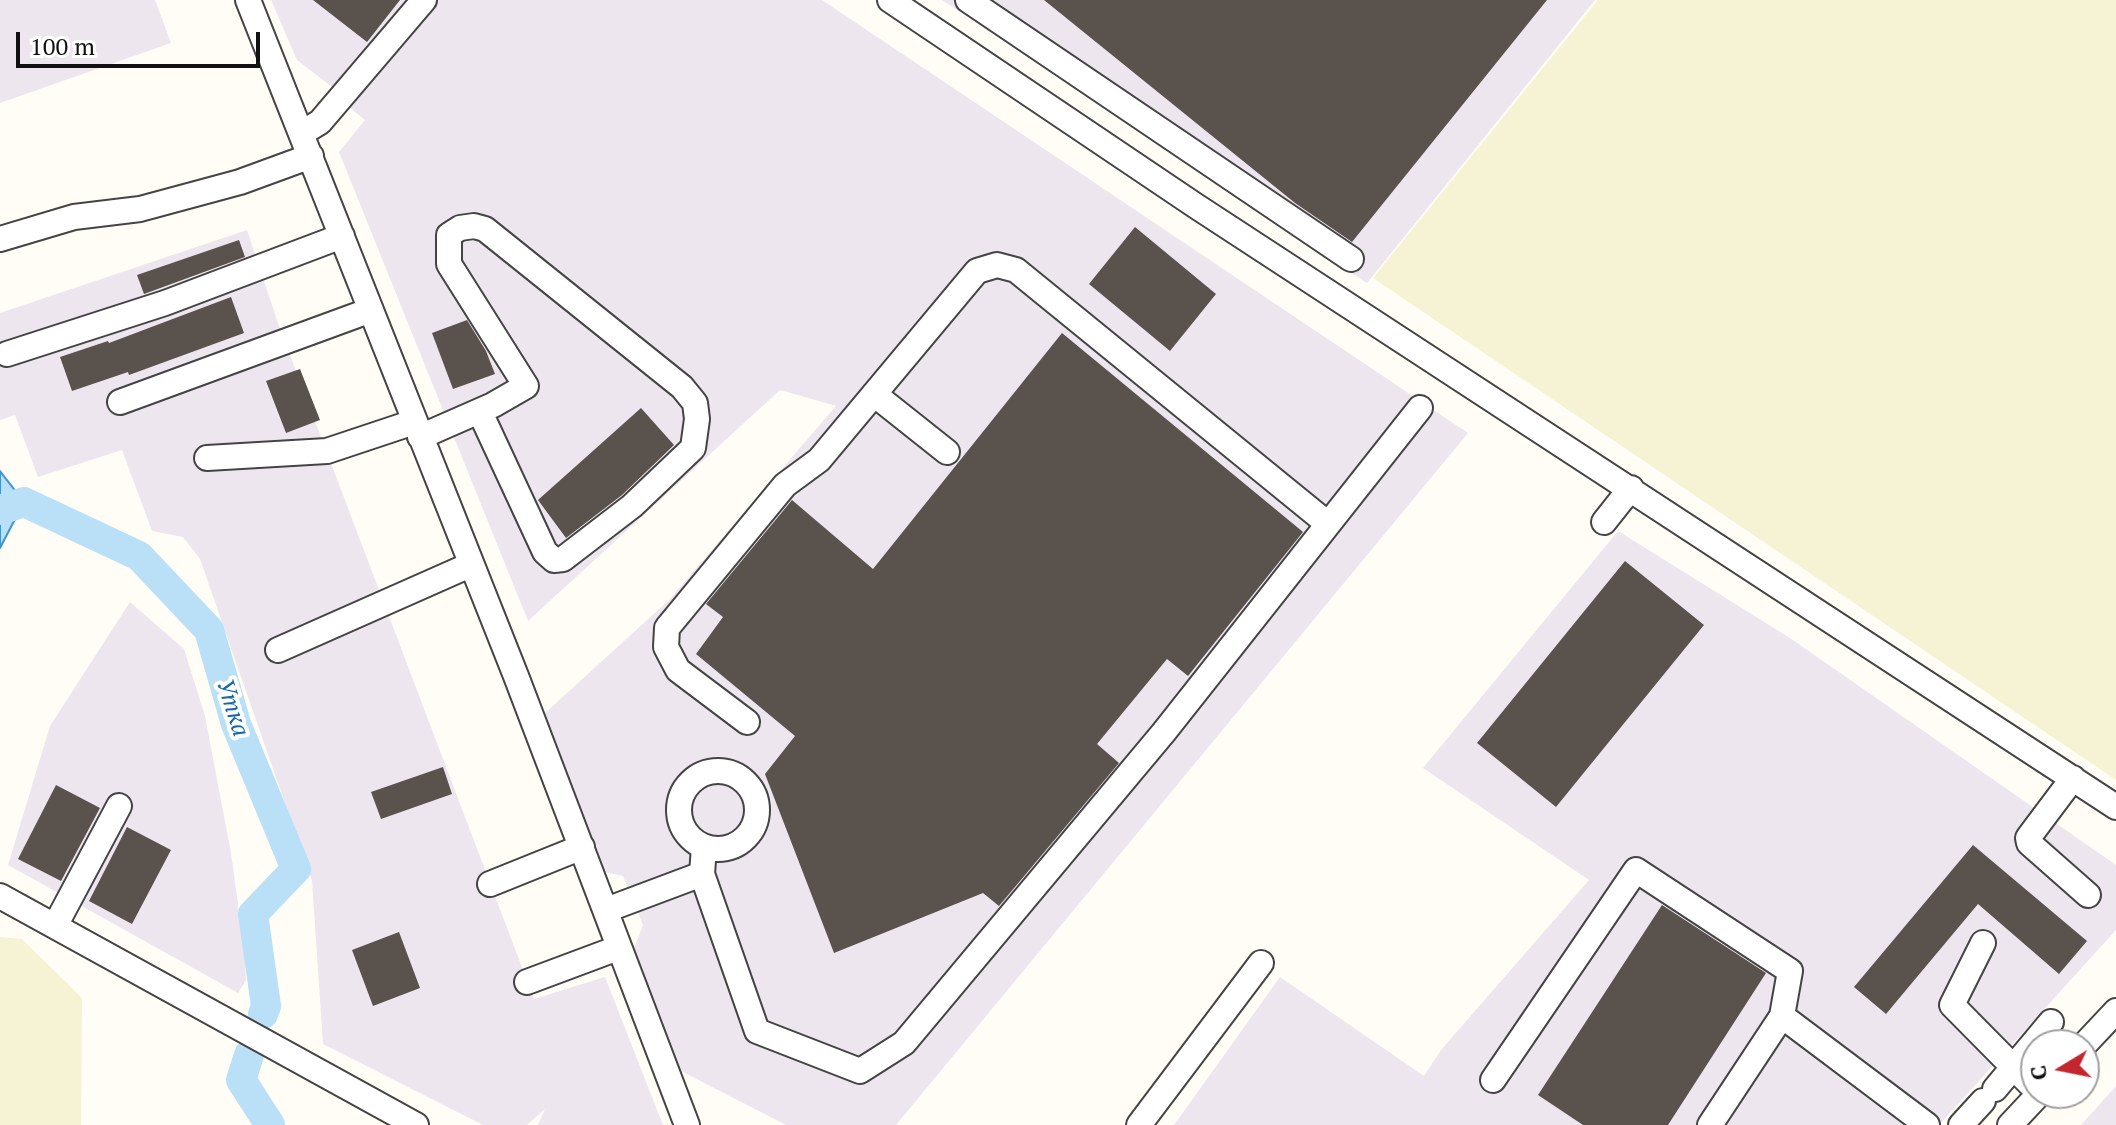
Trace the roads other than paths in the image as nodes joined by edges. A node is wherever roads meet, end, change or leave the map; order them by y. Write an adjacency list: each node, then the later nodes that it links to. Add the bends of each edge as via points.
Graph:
1 (248, 0): 5 (street)
2 (424, 0): 5 (street)
3 (890, 0): 18 (street)
4 (968, 0): 8 (street)
5 (306, 145): 6 (street); 7 (street, via 240,182 140,209 74,217)
6 (342, 236): 9 (street); 10 (street, via 165,303)
7 (0, 239)
8 (1351, 259)
9 (371, 310): 12 (street); 15 (street)
10 (7, 354)
11 (874, 394): 16 (street); 20 (street, via 977,271 997,265 1016,270); 23 (street, via 819,460 785,485 667,628 666,647 678,670)
12 (120, 402)
13 (1420, 408): 20 (street)
14 (480, 412): 14 (street, via 526,386 449,264 449,235 474,226 485,229 682,387 695,403 697,419 693,448 632,506 563,559 554,560 539,539); 15 (street)
15 (417, 429): 17 (street, via 327,451); 21 (street)
16 (947, 452)
17 (207, 458)
18 (1631, 488): 19 (street); 24 (street)
19 (1604, 522)
20 (1328, 524): 29 (street, via 1164,732 904,1043 860,1071 757,1031)
21 (470, 565): 22 (street); 27 (street)
22 (278, 650)
23 (747, 722)
24 (2073, 778): 26 (street); 31 (street, via 2028,838)
25 (119, 806): 34 (street)
26 (2116, 807)
27 (582, 847): 30 (street); 33 (street)
28 (704, 847): 29 (street)
29 (702, 874): 33 (street)
30 (490, 884)
31 (2088, 895)
32 (0, 896): 34 (street)
33 (606, 910): 36 (street)
34 (55, 926): 45 (street)
35 (1983, 943): 41 (street, via 1952,1005)
36 (618, 948): 38 (street); 46 (street)
37 (1261, 963): 47 (street)
38 (527, 982)
39 (1782, 1016): 43 (street, via 1790,971 1636,870); 48 (street); 49 (street)
40 (2051, 1022): 41 (street)
41 (2014, 1067): 42 (street); 50 (street)
42 (2020, 1073)
43 (1493, 1080)
44 (2024, 1109): 51 (street)
45 (416, 1125)
46 (687, 1125)
47 (1139, 1125)
48 (1710, 1125)
49 (1927, 1125)
50 (1961, 1125)
51 (2010, 1125)

